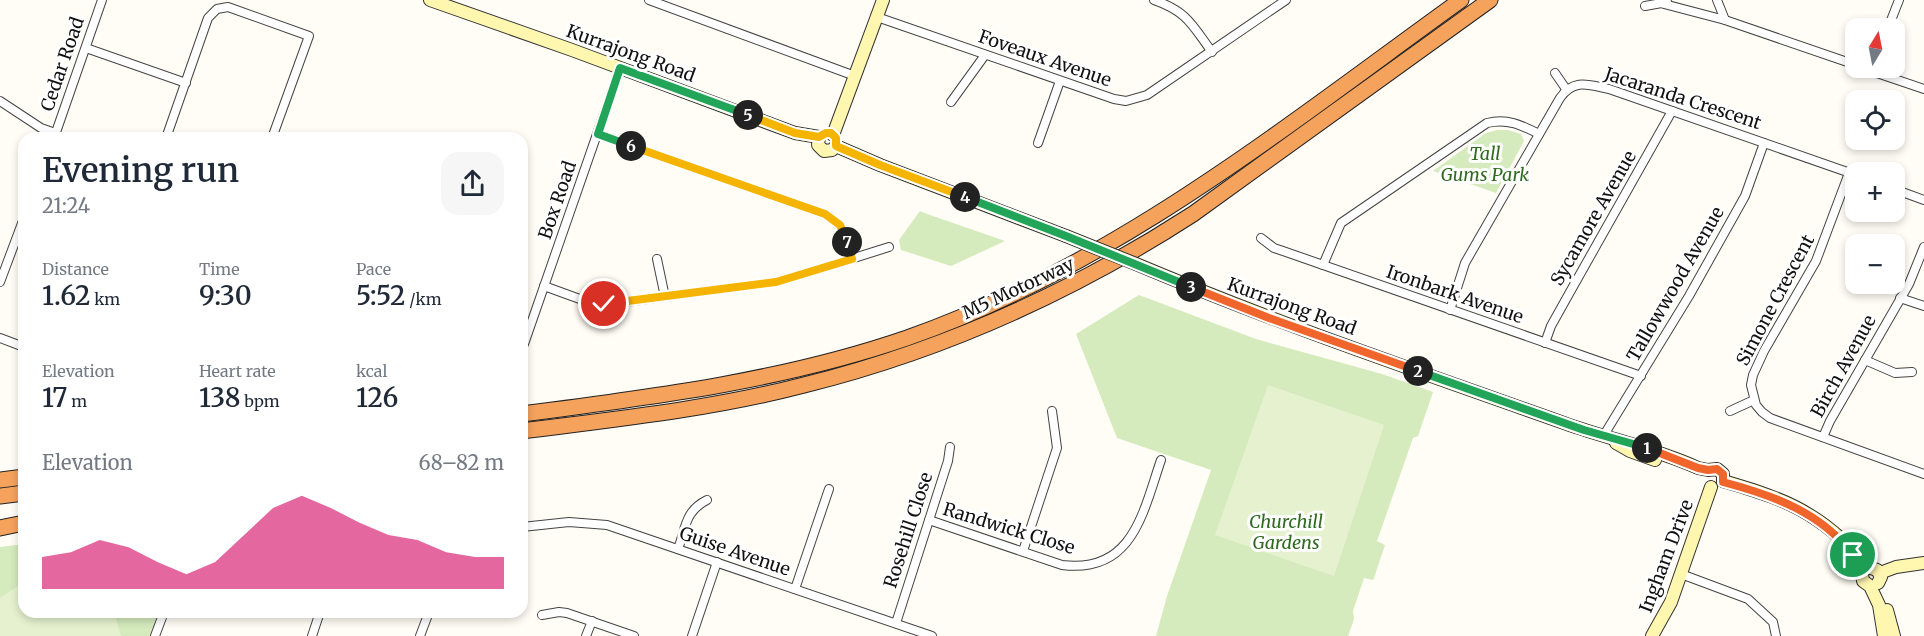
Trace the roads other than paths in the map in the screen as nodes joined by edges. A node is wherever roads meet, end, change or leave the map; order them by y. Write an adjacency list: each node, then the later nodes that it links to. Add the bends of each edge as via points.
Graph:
1 (102, 0): 17 (street, Cedar Road)
2 (430, 0): 21 (main road, Kurrajong Road)
3 (649, 0): 23 (street)
4 (883, 0): 14 (main road)
5 (1154, 0): 18 (street, via 1185,16)
6 (1286, 0): 18 (street, Foveaux Avenue)
7 (1461, 0): 68 (highway, M5 Motorway, via 1210,180 1101,249 997,302 910,337 800,369 693,390)
8 (1490, 0): 69 (highway, M5 Motorway, via 1173,227 1090,276 994,323 897,359 803,386 710,405)
9 (1717, 0): 16 (street)
10 (1899, 0): 15 (street)
11 (1667, 2): 13 (street); 16 (street)
12 (215, 4): 26 (street); 35 (street, via 309,36)
13 (1644, 6)
14 (877, 17): 19 (street, Foveaux Avenue); 23 (main road)
15 (1892, 18)
16 (1725, 20): 20 (street)
17 (86, 48): 26 (street); 33 (street, Cedar Road)
18 (1212, 52): 25 (street, Foveaux Avenue, via 1147,95 1126,101)
19 (985, 55): 25 (street, Foveaux Avenue); 30 (street)
20 (1845, 61)
21 (620, 68): 36 (street, Box Road); 38 (main road, Kurrajong Road, via 795,133 819,137 818,145 824,151 832,150)
22 (1556, 73): 27 (street)
23 (855, 76): 38 (main road)
24 (1895, 78): 28 (street)
25 (1060, 81): 39 (street)
26 (186, 83): 34 (street)
27 (1566, 89): 31 (street, Jacaranda Crescent, via 1583,84 1609,88); 37 (street)
28 (1924, 90)
29 (0, 101): 32 (street)
30 (951, 102)
31 (1672, 111): 40 (street, Jacaranda Crescent); 60 (street, Sycamore Avenue)
32 (49, 132)
33 (56, 132)
34 (168, 132)
35 (274, 132)
36 (598, 134): 50 (street, via 829,216 842,228); 53 (street, Box Road)
37 (1539, 134): 51 (street, via 1509,121 1488,123 1341,223); 57 (street, via 1466,263)
38 (835, 140): 70 (main road, Kurrajong Road, bridge, via 880,165 1269,318)
39 (1038, 143)
40 (1764, 143): 41 (street, Jacaranda Crescent); 64 (street, Tallowwood Avenue, via 1745,196)
41 (1845, 172)
42 (1845, 191): 65 (street, Simone Crescent, via 1816,261 1753,375)
43 (1905, 193): 44 (street)
44 (1924, 200)
45 (18, 234): 52 (street)
46 (1261, 238): 51 (street, Ironbark Avenue, via 1274,248)
47 (889, 247): 50 (street)
48 (1924, 247): 55 (street, Birch Avenue, via 1910,284)
49 (657, 259): 54 (street)
50 (852, 259): 54 (street, via 776,282)
51 (1323, 265): 57 (street, Ironbark Avenue)
52 (0, 282)
53 (544, 286): 54 (street, via 599,304); 58 (street, Box Road)
54 (665, 297)
55 (1900, 298): 56 (street); 62 (street, Birch Avenue)
56 (1924, 306)
57 (1450, 310): 60 (street, Ironbark Avenue)
58 (528, 332)
59 (0, 338): 61 (street)
60 (1545, 343): 64 (street, Ironbark Avenue)
61 (18, 345)
62 (1865, 360): 63 (street, via 1895,372); 71 (street, Birch Avenue)
63 (1912, 372)
64 (1641, 376): 70 (street, Tallowwood Avenue)
65 (1754, 400): 67 (street); 71 (street, via 1770,418)
66 (1052, 411): 88 (street, via 1057,448)
67 (1730, 411)
68 (528, 413)
69 (528, 429)
70 (1605, 437): 76 (main road, Kurrajong Road, via 1633,443)
71 (1823, 437): 74 (street)
72 (950, 447): 83 (street, Rosehill Close)
73 (1161, 460): 88 (street, Randwick Close, via 1137,528 1114,555 1093,564 1072,566)
74 (1924, 474)
75 (18, 478): 77 (highway)
76 (1708, 479): 78 (main road, via 1719,486); 78 (main road, Kurrajong Road, via 1715,468 1723,474); 91 (main road, Ingham Drive)
77 (0, 480)
78 (1723, 482): 92 (main road, via 1811,515 1829,529)
79 (829, 489): 93 (street)
80 (18, 494): 81 (highway)
81 (0, 496)
82 (707, 500): 87 (street, via 691,512)
83 (929, 520): 88 (street, Randwick Close); 99 (street, Rosehill Close)
84 (18, 522): 85 (highway)
85 (0, 526)
86 (528, 526): 87 (street, Guise Avenue, via 569,522 607,525)
87 (678, 549): 89 (street, Guise Avenue)
88 (1023, 551)
89 (717, 562): 93 (street, Guise Avenue); 105 (street)
90 (1924, 563): 92 (main road, via 1896,567)
91 (1681, 574): 107 (main road, Ingham Drive); 108 (street, via 1748,599 1773,622)
92 (1872, 577): 109 (main road); 110 (main road)
93 (795, 589): 99 (street, Guise Avenue)
94 (542, 615): 98 (street, via 559,612)
95 (162, 618): 100 (street)
96 (318, 618): 101 (street)
97 (427, 618): 102 (street)
98 (592, 621): 103 (street); 104 (street)
99 (896, 623): 106 (street, Guise Avenue)
100 (155, 636)
101 (312, 636)
102 (420, 636)
103 (586, 636)
104 (634, 636)
105 (692, 636)
106 (932, 636)
107 (1652, 636)
108 (1776, 636)
109 (1884, 636)
110 (1894, 636)

